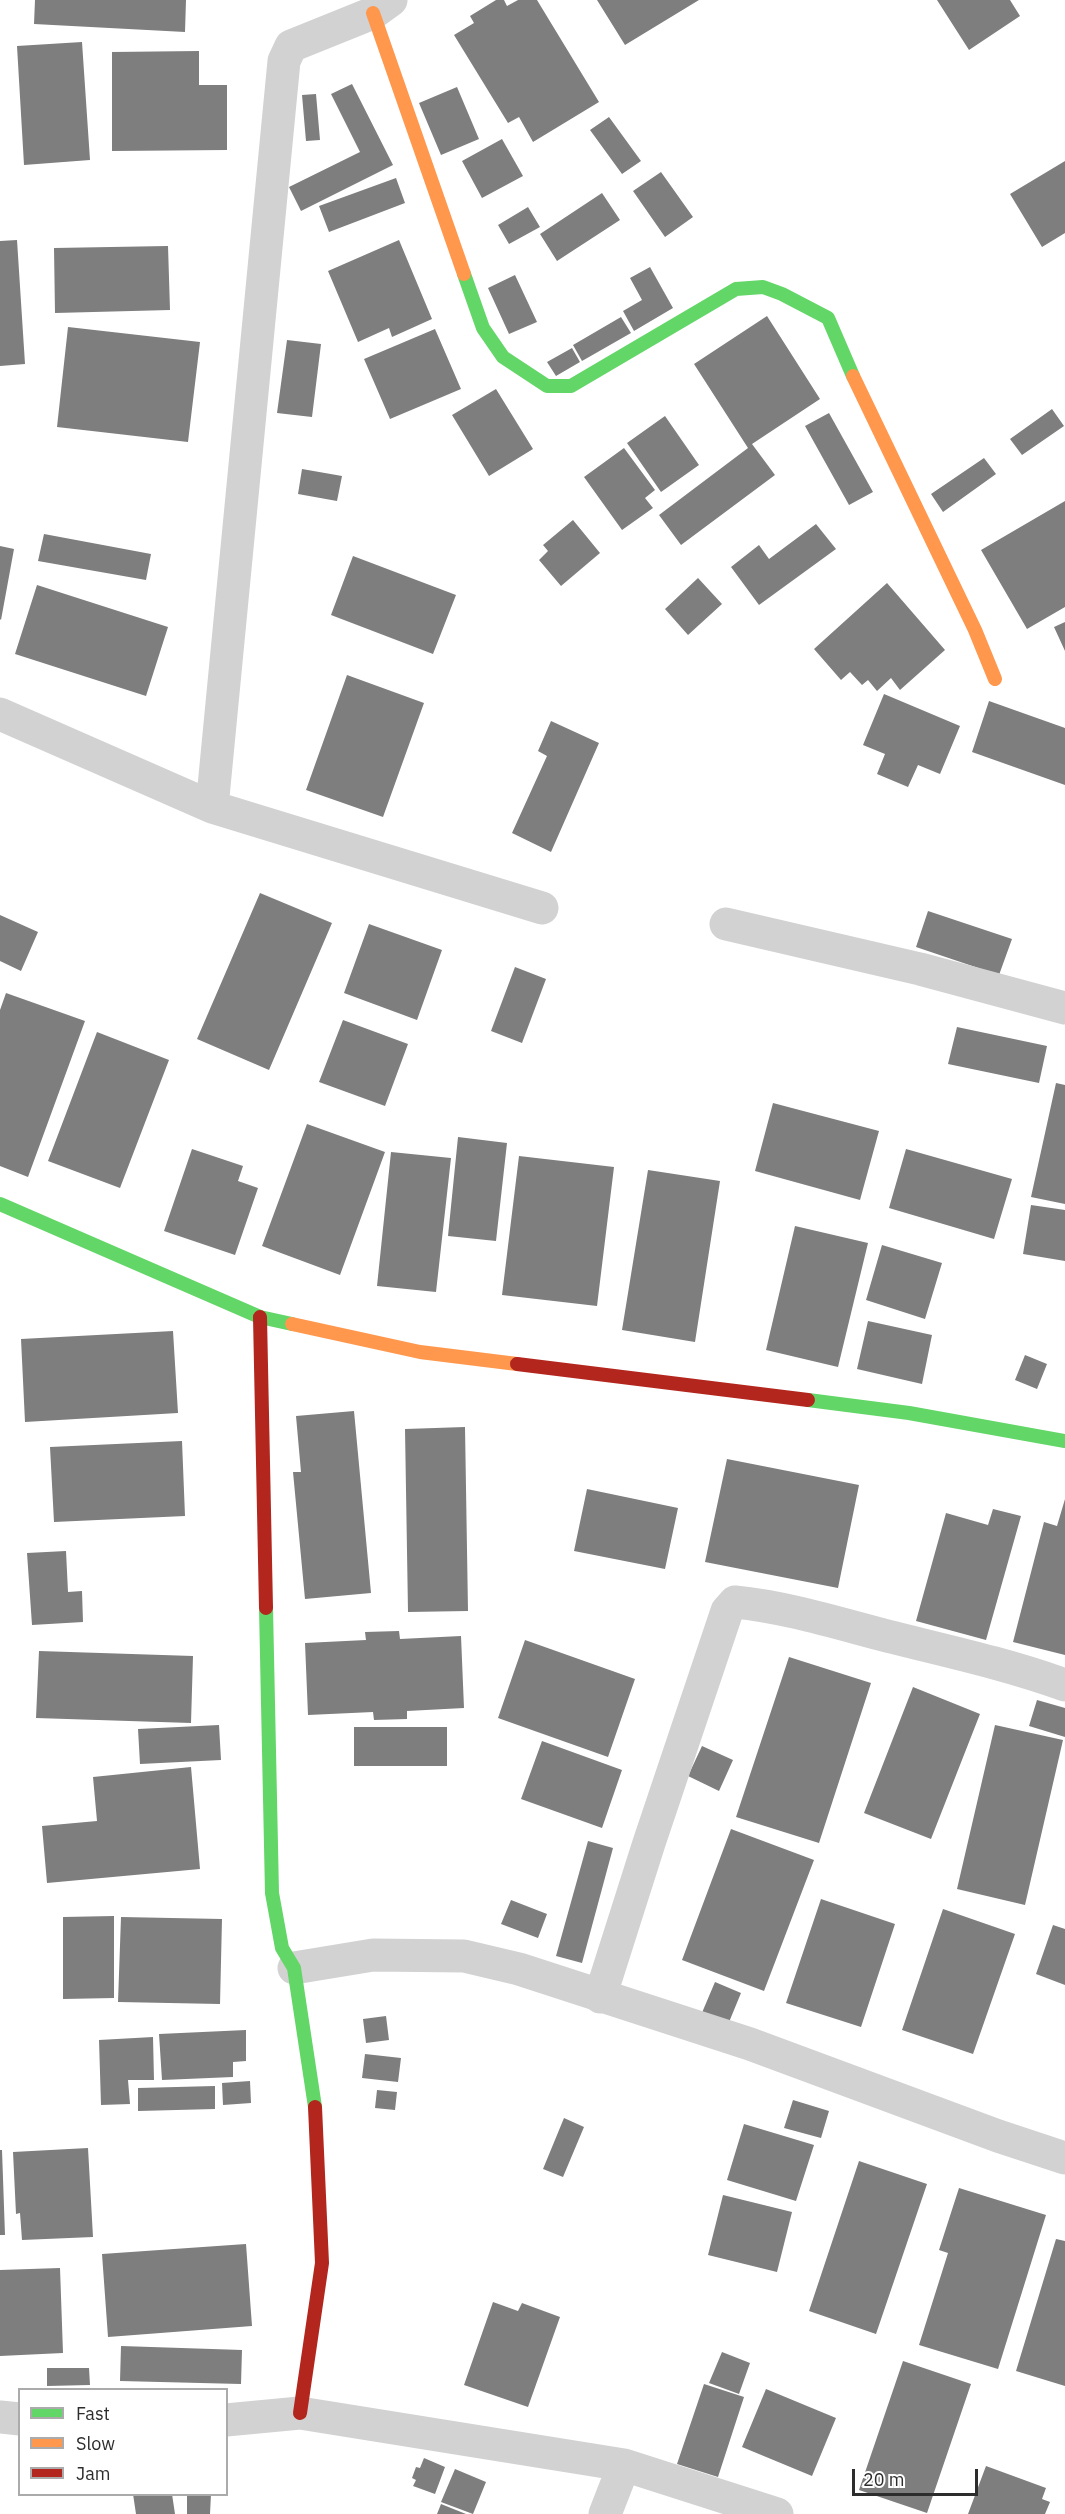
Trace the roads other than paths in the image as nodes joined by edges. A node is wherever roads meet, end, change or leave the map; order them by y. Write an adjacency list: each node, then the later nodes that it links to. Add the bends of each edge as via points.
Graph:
1 (382, 7): 2 (street, via 483,328 503,357 547,386 571,386 736,289 763,287 828,318); 4 (street, via 291,46 284,61)
2 (995, 679)
3 (0, 714): 4 (street)
4 (212, 807): 5 (street)
5 (542, 908)
6 (726, 924): 7 (street)
7 (1065, 1008)
8 (0, 1204): 9 (street)
9 (260, 1317): 10 (street, via 420,1352 909,1413); 12 (street, via 272,1893 282,1948)
10 (1065, 1441)
11 (1065, 1685): 13 (street, via 1029,1672 827,1621 735,1602 727,1611)
12 (294, 1968): 13 (street, via 373,1955 464,1956 519,1969); 15 (street, via 317,2120 322,2263)
13 (600, 1997): 14 (street, via 750,2044)
14 (1065, 2158)
15 (300, 2413): 18 (street); 19 (street)
16 (0, 2417): 17 (street)
17 (18, 2419)
18 (228, 2420)
19 (624, 2464): 20 (street); 21 (street)
20 (605, 2514)
21 (777, 2514)

